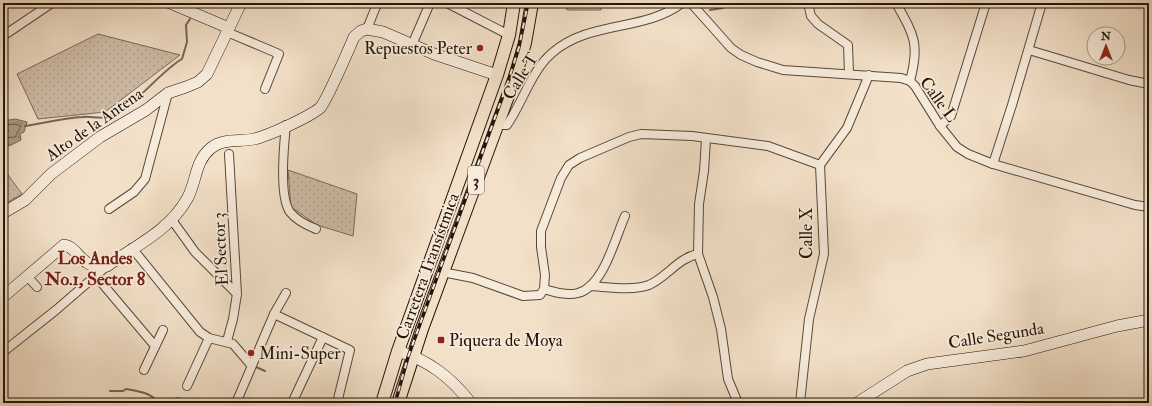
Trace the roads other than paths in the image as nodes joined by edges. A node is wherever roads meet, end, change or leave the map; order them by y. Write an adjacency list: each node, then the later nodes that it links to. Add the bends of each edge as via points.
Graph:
1 (52, 3): 18 (street)
2 (170, 3): 16 (street)
3 (241, 3): 16 (street, Alto de la Antena)
4 (430, 3): 19 (street)
5 (447, 3): 17 (street)
6 (514, 3): 17 (main road, Carretera Transístmica / 3)
7 (532, 3): 29 (main road, Carretera Transístmica / 3, via 525,43)
8 (682, 3): 29 (street, Calle T, via 661,15 571,39 551,54 506,125)
9 (691, 3): 21 (street, Calle L, via 731,48 741,55 783,70)
10 (808, 3): 21 (street, via 811,16 818,24 848,46)
11 (896, 3): 24 (street, via 915,42 915,62)
12 (986, 3): 30 (street, via 951,116)
13 (1042, 3): 20 (street)
14 (377, 4): 15 (street)
15 (367, 29): 19 (street, via 383,32); 28 (street, via 354,37 321,107)
16 (228, 30): 26 (street, via 279,54); 27 (street, Alto de la Antena, via 207,74 186,87)
17 (509, 35): 22 (main road, Carretera Transístmica / 3)
18 (3, 36)
19 (412, 45): 22 (street)
20 (1029, 50): 25 (street); 33 (street)
21 (849, 73): 23 (street, Calle L)
22 (497, 75): 60 (main road, Carretera Transístmica / 3)
23 (869, 75): 24 (street, Calle L); 34 (street, via 847,128)
24 (910, 81): 30 (street, Calle L)
25 (1149, 84)
26 (265, 89)
27 (168, 93): 36 (street, via 145,179 134,192); 37 (street, Alto de la Antena, via 146,110 100,137 51,174 25,200)
28 (286, 125): 39 (street, via 254,140 218,143 210,149 198,164 187,199); 40 (street, via 283,174 286,204 294,216)
29 (497, 125): 44 (main road, Carretera Transístmica / 3)
30 (940, 126): 33 (street, Calle L, via 962,151)
31 (706, 139): 34 (street, via 768,146); 42 (street, via 699,204); 49 (street, via 641,134 580,158 569,165 561,178 541,231)
32 (229, 154): 51 (street, El Sector 3)
33 (993, 164): 35 (street, Calle L)
34 (820, 166): 73 (street, Calle X, via 824,254 809,319)
35 (1149, 207)
36 (109, 208)
37 (3, 213)
38 (626, 216): 47 (street, via 616,235 608,263)
39 (172, 220): 41 (street, via 156,235); 51 (street, via 204,262)
40 (316, 229)
41 (132, 248): 43 (street); 57 (street, via 200,332)
42 (698, 254): 47 (street, via 689,256 648,285); 72 (street, via 721,329 728,379)
43 (107, 266): 45 (street); 46 (street, via 97,267 85,263 65,245)
44 (442, 272): 49 (street, via 473,278 523,296 540,295); 62 (main road, Carretera Transístmica / 3)
45 (95, 275): 59 (street); 61 (street)
46 (27, 276): 48 (street); 52 (street)
47 (590, 286): 49 (street, via 577,294)
48 (37, 287)
49 (544, 289)
50 (286, 293): 53 (street)
51 (237, 294): 58 (street, El Sector 3)
52 (3, 297)
53 (274, 314): 56 (street); 63 (street)
54 (1149, 320): 74 (street, Calle Segunda, via 1020,351 927,364 907,371)
55 (163, 330): 59 (street)
56 (323, 337): 67 (street); 68 (street, via 350,350)
57 (209, 338): 58 (street); 65 (street)
58 (227, 341): 63 (street, via 233,344)
59 (155, 346): 64 (street)
60 (398, 351): 62 (street); 69 (main road, Carretera Transístmica / 3)
61 (3, 352)
62 (413, 356): 70 (main road, Carretera Transístmica / 3); 71 (street, via 431,364)
63 (251, 365): 66 (street)
64 (144, 370)
65 (187, 386)
66 (236, 403)
67 (292, 403)
68 (337, 403)
69 (382, 403)
70 (398, 403)
71 (471, 403)
72 (738, 403)
73 (800, 403)
74 (857, 403)

